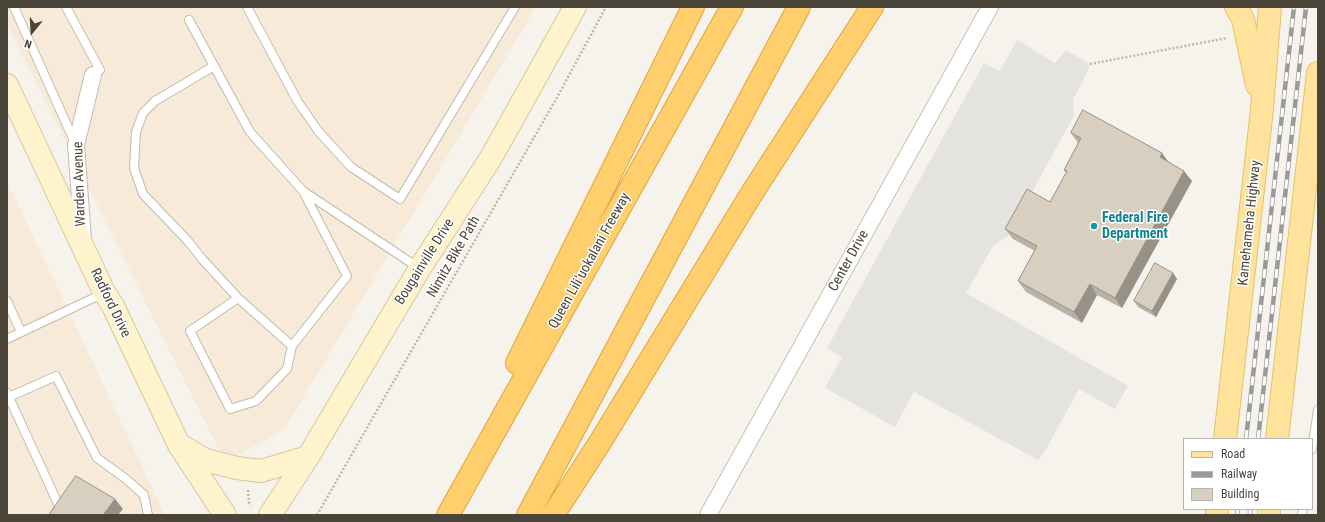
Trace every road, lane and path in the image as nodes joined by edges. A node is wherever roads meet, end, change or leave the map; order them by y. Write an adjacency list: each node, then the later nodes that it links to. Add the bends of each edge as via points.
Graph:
1 (14, 7): 23 (lane)
2 (66, 7): 18 (lane)
3 (247, 7): 4 (lane, via 298,102 319,132 351,167 400,199)
4 (515, 7)
5 (575, 7): 26 (street, Bougainville Drive, via 492,156)
6 (606, 7): 46 (path, Nimitz Bike Path, via 555,101)
7 (693, 7): 47 (highway)
8 (732, 7): 48 (highway, Queen Liliʻuokalani Freeway)
9 (799, 7): 49 (highway)
10 (872, 7): 50 (highway, via 752,193)
11 (990, 7): 51 (street, Center Drive)
12 (1236, 7): 22 (main road, via 1243,19)
13 (1270, 7): 22 (main road, Kamehameha Highway)
14 (189, 20): 17 (lane)
15 (1231, 37): 16 (path)
16 (1090, 64)
17 (214, 66): 24 (lane, via 250,132); 28 (lane, via 155,101 143,114 136,132 134,168 143,194)
18 (96, 73): 23 (street, Warden Avenue)
19 (1318, 73): 21 (main road)
20 (7, 85): 25 (street, Radford Drive)
21 (1316, 99): 36 (main road)
22 (1262, 109): 35 (main road, Kamehameha Highway)
23 (76, 145): 25 (street, Warden Avenue)
24 (303, 191): 26 (lane); 32 (lane, via 347,276)
25 (83, 247): 27 (street, Radford Drive)
26 (420, 268): 39 (street, Bougainville Drive)
27 (104, 292): 30 (lane); 38 (street, Radford Drive)
28 (238, 298): 32 (lane); 32 (lane, via 190,331 230,409 256,401 287,369)
29 (7, 301): 30 (lane)
30 (21, 332): 31 (lane)
31 (7, 338)
32 (292, 346)
33 (8, 395): 42 (lane, via 60,508); 43 (lane, via 56,376 97,458 144,495)
34 (1318, 410): 37 (lane)
35 (1225, 438)
36 (1277, 438)
37 (1313, 442)
38 (179, 445): 39 (street, via 205,460 237,468 261,470); 44 (street, Radford Drive)
39 (308, 457): 45 (street, Bougainville Drive)
40 (249, 502): 41 (path)
41 (245, 504)
42 (55, 515)
43 (148, 515)
44 (225, 515)
45 (270, 515)
46 (317, 515)
47 (442, 515)
48 (448, 515)
49 (528, 515)
50 (553, 515)
51 (708, 515)

